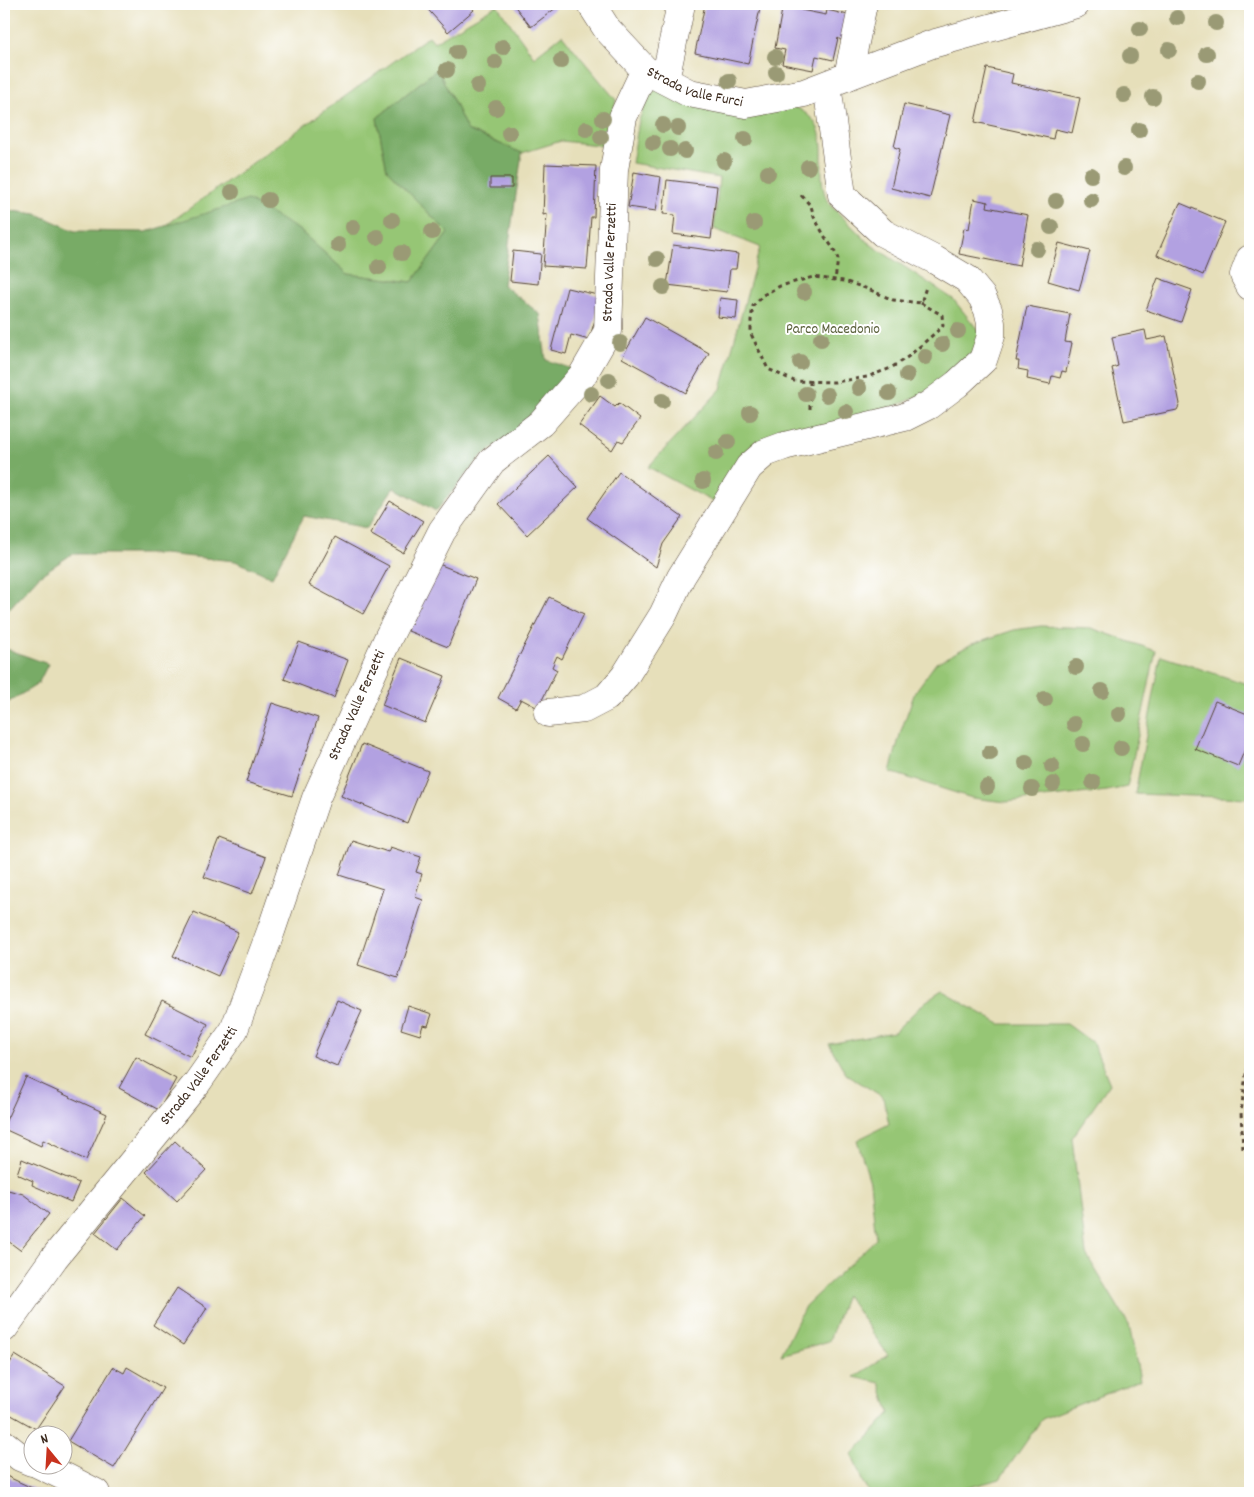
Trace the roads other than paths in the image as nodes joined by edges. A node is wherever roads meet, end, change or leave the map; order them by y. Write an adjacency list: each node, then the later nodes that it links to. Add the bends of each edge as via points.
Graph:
1 (591, 4): 5 (street, Strada Valle Furci, via 606,29)
2 (681, 4): 5 (street, Strada Valle Ferzetti)
3 (863, 4): 6 (street)
4 (1076, 4): 6 (street, Strada Valle Furci, via 932,44)
5 (655, 76): 6 (street, Strada Valle Furci, via 689,93 746,104 804,93); 10 (street, Strada Valle Ferzetti, via 623,117 614,170 608,331 582,376 541,423 492,461 442,531 389,636 316,798 272,931 234,1030 197,1083 54,1258)
6 (838, 80): 9 (street, via 842,195 884,233 967,279 988,310 991,336 983,360 929,405 905,417 765,453 749,468 681,577 663,615 625,676 607,698 584,708)
7 (1250, 259): 8 (street, via 1244,275)
8 (1250, 286)
9 (548, 713)
10 (4, 1328)
11 (4, 1444): 12 (street)
12 (22, 1457)
13 (59, 1474): 14 (street)
14 (96, 1493)

